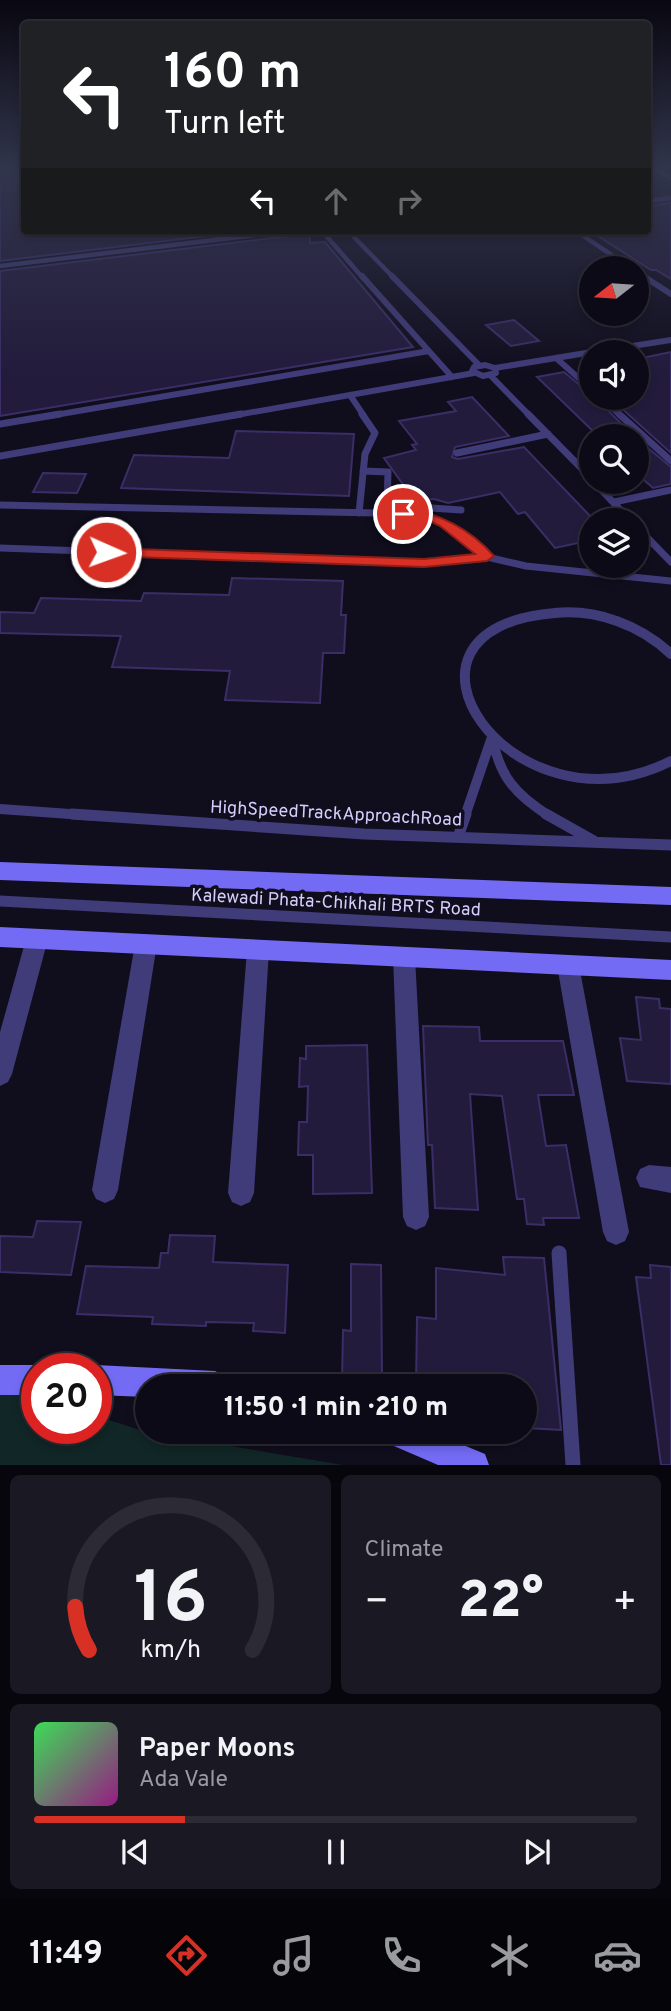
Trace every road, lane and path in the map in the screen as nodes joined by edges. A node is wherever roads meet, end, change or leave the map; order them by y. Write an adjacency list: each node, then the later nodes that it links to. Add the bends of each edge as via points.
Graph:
1 (245, 236): 6 (lane)
2 (327, 236): 11 (lane)
3 (353, 236): 14 (lane)
4 (584, 236): 5 (lane)
5 (613, 256)
6 (0, 267)
7 (649, 280): 8 (lane)
8 (671, 294)
9 (671, 340): 10 (lane)
10 (649, 343)
11 (429, 351): 18 (lane); 22 (lane)
12 (579, 354): 13 (lane)
13 (556, 358): 15 (lane); 19 (lane)
14 (479, 365): 15 (lane); 16 (lane, via 472,369)
15 (495, 368): 17 (lane, via 497,372)
16 (474, 373): 17 (lane); 18 (lane)
17 (491, 376): 23 (lane)
18 (452, 377): 20 (lane)
19 (579, 378)
20 (350, 395): 25 (lane); 28 (lane, via 375,433)
21 (614, 410): 26 (lane)
22 (0, 424)
23 (548, 435): 24 (lane); 27 (lane)
24 (457, 453)
25 (0, 456)
26 (671, 461)
27 (579, 467)
28 (363, 471): 34 (lane, via 388,472 387,505); 35 (lane)
29 (671, 491): 31 (lane)
30 (606, 494): 31 (lane)
31 (614, 502): 33 (lane)
32 (0, 505): 35 (lane)
33 (620, 508)
34 (461, 510)
35 (359, 513): 38 (lane, via 425,514)
36 (649, 539): 39 (lane)
37 (0, 548): 38 (lane, via 424,563)
38 (487, 556): 40 (lane, via 526,566)
39 (671, 562)
40 (671, 581)
41 (671, 654): 42 (lane, via 639,631 606,618 571,611 537,612 507,621 483,636 468,657 463,682 471,709)
42 (492, 737): 43 (lane, via 525,760 566,775 609,780 649,773); 45 (lane); 46 (lane, via 498,766 522,796 555,821)
43 (671, 761)
44 (0, 809): 45 (lane, HighSpeedTrackApproachRoad)
45 (458, 837): 46 (lane, HighSpeedTrackApproachRoad)
46 (598, 842): 47 (lane, HighSpeedTrackApproachRoad)
47 (671, 845)
48 (0, 871): 49 (main road)
49 (671, 896)
50 (0, 901): 52 (lane, Kalewadi Phata-Chikhali BRTS Road)
51 (0, 937): 53 (main road)
52 (671, 937)
53 (37, 939): 54 (main road); 59 (street)
54 (146, 944): 55 (main road); 60 (street)
55 (258, 950): 56 (main road); 61 (street)
56 (404, 957): 57 (main road); 62 (street)
57 (568, 965): 58 (main road); 63 (street)
58 (671, 971)
59 (0, 1074)
60 (105, 1190)
61 (241, 1193)
62 (416, 1217)
63 (616, 1232)
64 (558, 1253): 71 (lane)
65 (0, 1380): 66 (main road)
66 (21, 1380)
67 (112, 1381): 68 (main road)
68 (135, 1382)
69 (426, 1444): 70 (main road)
70 (474, 1465)
71 (573, 1465)

